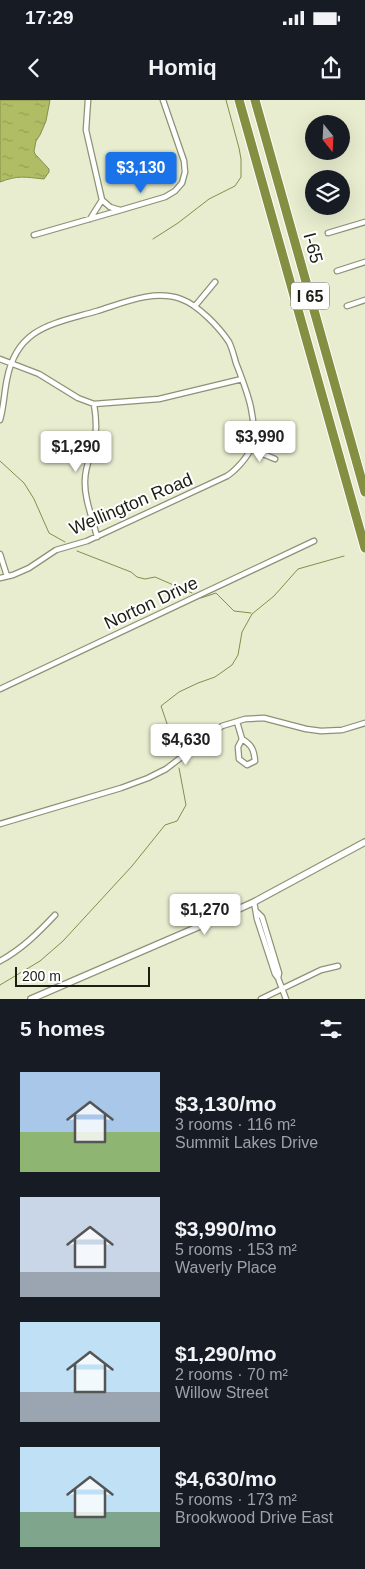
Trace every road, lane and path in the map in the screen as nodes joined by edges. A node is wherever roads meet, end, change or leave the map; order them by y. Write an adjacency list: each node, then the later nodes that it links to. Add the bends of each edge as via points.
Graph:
1 (88, 100): 5 (street, via 86,130)
2 (163, 100): 6 (street, via 184,161 182,183 165,197)
3 (239, 100): 27 (highway, I 65)
4 (256, 100): 24 (highway, I-65 / I 65)
5 (102, 200): 6 (street, via 110,207); 7 (street)
6 (122, 210): 7 (street)
7 (90, 219): 10 (street)
8 (365, 222): 9 (street)
9 (328, 233)
10 (34, 235)
11 (365, 262): 12 (street)
12 (337, 271)
13 (215, 282): 15 (street)
14 (365, 300): 16 (street)
15 (195, 306): 18 (street, via 165,295 138,299 59,322 25,340); 19 (street, via 229,342)
16 (347, 306)
17 (0, 359): 18 (street)
18 (12, 363): 20 (street); 21 (street)
19 (242, 379): 20 (street, via 159,399); 22 (street, via 251,410)
20 (94, 404): 25 (street, via 95,438 85,481)
21 (0, 420)
22 (251, 449): 23 (street); 25 (street, Wellington Road, via 236,470 227,476)
23 (275, 458)
24 (365, 492)
25 (97, 537): 29 (street, Wellington Road, via 56,550 28,568)
26 (314, 541): 31 (street, Norton Drive)
27 (365, 548)
28 (0, 554): 29 (street)
29 (7, 576): 30 (street, Wellington Road)
30 (0, 578)
31 (0, 689)
32 (237, 722): 33 (street, via 264,718 321,731 342,730); 34 (street); 35 (street, via 222,726 166,769 148,778)
33 (365, 723)
34 (242, 739): 34 (street, via 238,747 239,759 247,765 255,761 254,751)
35 (0, 824)
36 (365, 842): 37 (street)
37 (254, 902): 41 (street, via 262,917); 42 (street)
38 (55, 915): 39 (street, via 16,952)
39 (0, 961)
40 (338, 966): 41 (street, via 321,970)
41 (282, 989): 43 (street); 44 (street)
42 (31, 999)
43 (261, 999)
44 (286, 999)

